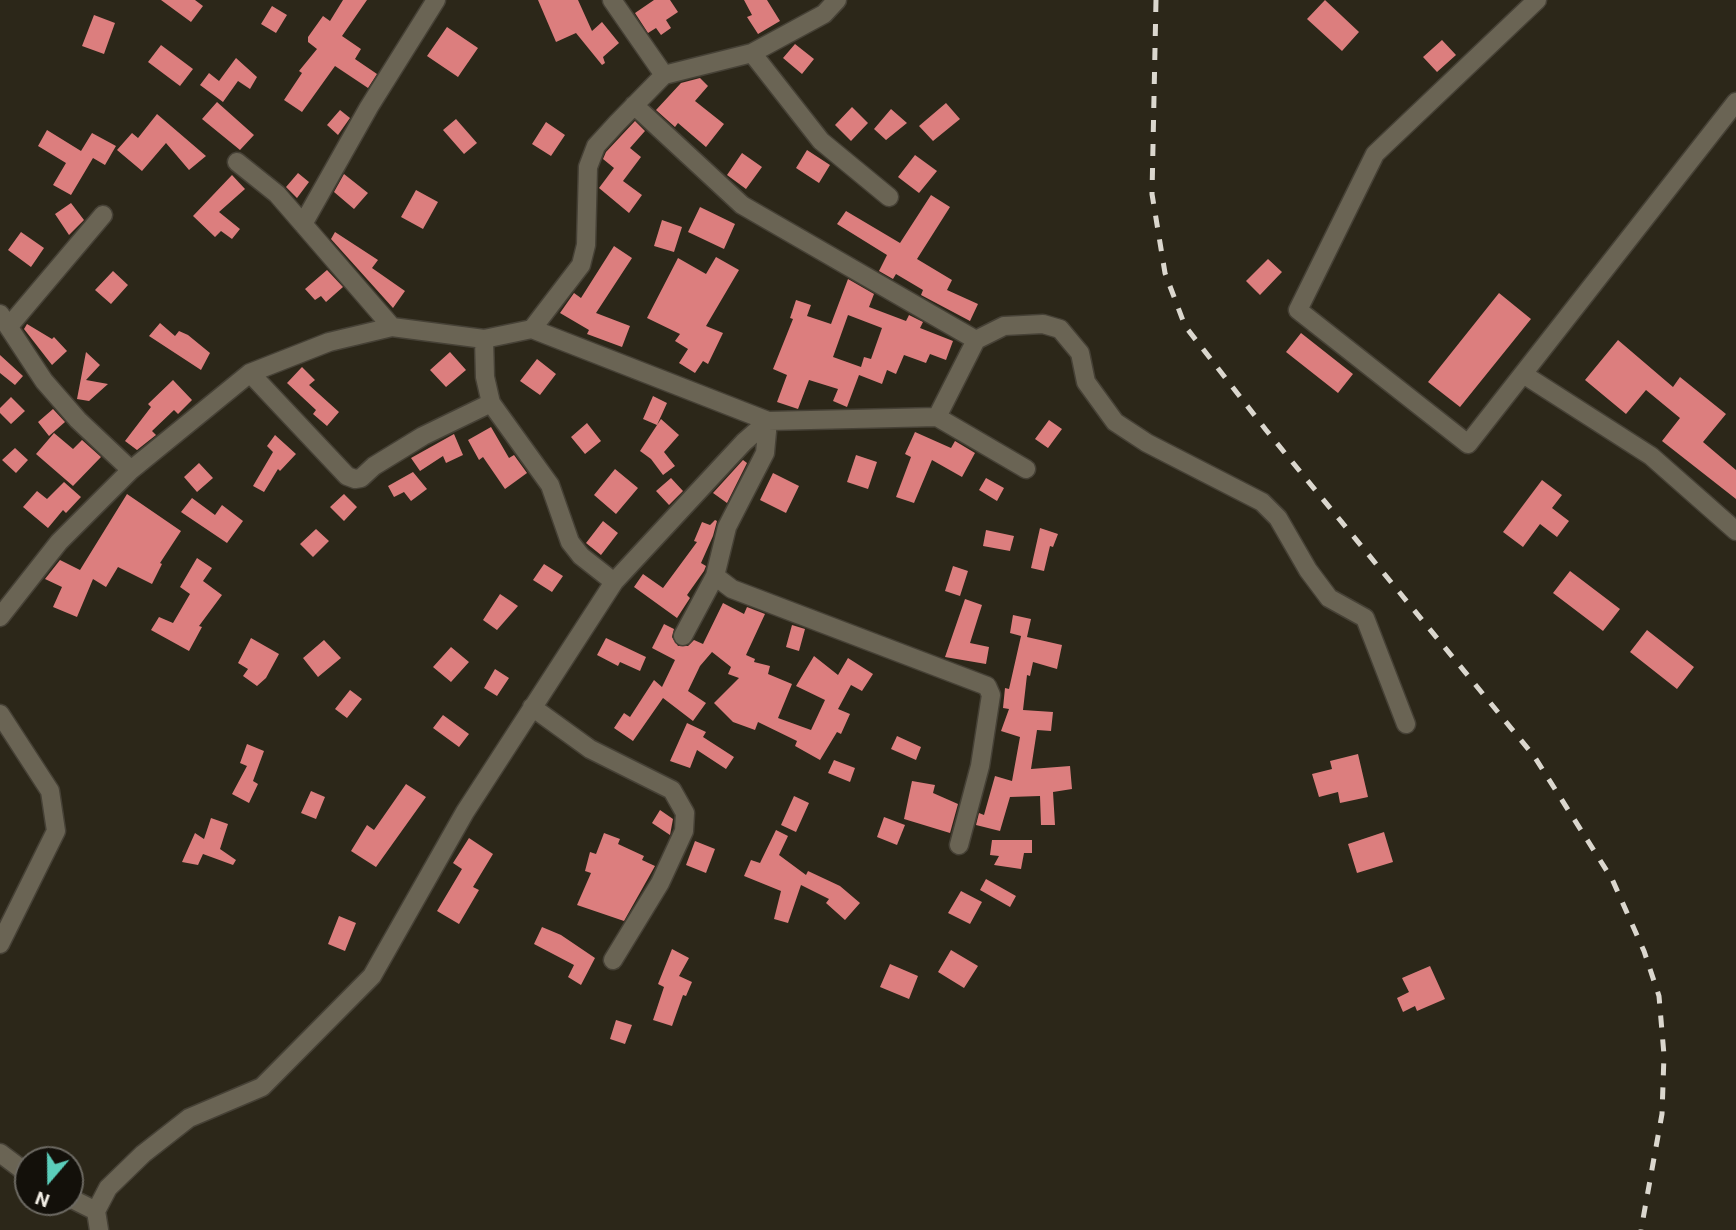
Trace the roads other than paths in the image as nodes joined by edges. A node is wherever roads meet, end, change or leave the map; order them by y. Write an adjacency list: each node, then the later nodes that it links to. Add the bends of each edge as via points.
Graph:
1 (436, 0): 12 (street)
2 (612, 0): 6 (street)
3 (837, 0): 5 (street, via 824,14)
4 (1537, 0): 19 (street, via 1375,154 1298,310 1468,444)
5 (752, 53): 6 (street); 10 (street, via 821,142)
6 (664, 75): 8 (street)
7 (1736, 102): 19 (street)
8 (634, 105): 15 (street, via 596,146 588,167 586,245 580,265); 17 (street, via 742,205)
9 (237, 162): 12 (street, via 278,194)
10 (890, 197)
11 (103, 215): 13 (street)
12 (303, 223): 14 (street)
13 (5, 319): 24 (street, via 44,380)
14 (392, 327): 16 (street); 18 (street, via 329,342)
15 (532, 329): 16 (street); 22 (street)
16 (484, 339): 20 (street)
17 (976, 340): 21 (street); 32 (street, via 1004,326 1043,324 1060,329 1080,353 1086,382 1115,422 1262,502 1278,518 1329,597 1365,618)
18 (250, 373): 20 (street, via 347,476 355,478 423,436); 24 (street)
19 (1523, 374): 25 (street, via 1651,456)
20 (491, 403): 27 (street, via 550,485 570,541)
21 (937, 417): 22 (street); 23 (street)
22 (768, 421): 26 (street, via 765,453 727,527); 27 (street)
23 (1026, 469)
24 (131, 470): 28 (street, via 59,542)
25 (1736, 531)
26 (715, 576): 29 (street); 33 (street, via 732,589 987,686 990,695 980,766)
27 (614, 582): 30 (street)
28 (0, 617)
29 (683, 636)
30 (532, 707): 35 (street, via 590,749 672,790 685,813 684,831 660,883); 37 (street, via 372,976 262,1087 189,1118 108,1188)
31 (0, 714): 34 (street, via 50,791 56,831)
32 (1406, 724)
33 (960, 845)
34 (0, 944)
35 (613, 960)
36 (84, 1205): 37 (street)
37 (96, 1211): 38 (street)
38 (99, 1230)

